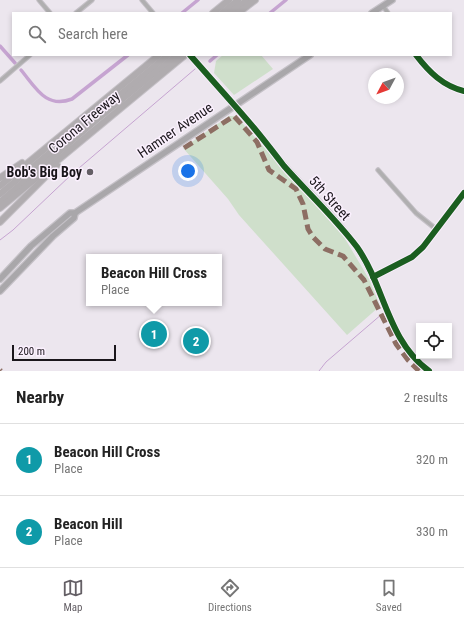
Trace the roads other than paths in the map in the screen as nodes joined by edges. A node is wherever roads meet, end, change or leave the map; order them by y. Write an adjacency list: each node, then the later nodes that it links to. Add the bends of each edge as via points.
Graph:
1 (39, 0): 10 (street)
2 (92, 0): 11 (street)
3 (142, 0): 12 (street)
4 (229, 0): 13 (highway)
5 (238, 0): 14 (highway)
6 (247, 0): 15 (highway)
7 (255, 0): 16 (highway)
8 (392, 0): 9 (main road)
9 (383, 6): 17 (main road); 18 (street)
10 (49, 12)
11 (77, 12)
12 (152, 12)
13 (214, 12)
14 (223, 12)
15 (231, 12)
16 (239, 12)
17 (374, 12)
18 (387, 12)
19 (29, 56): 28 (street)
20 (158, 56): 32 (highway, Corona Freeway)
21 (167, 56): 37 (highway)
22 (176, 56): 38 (highway)
23 (184, 56): 31 (highway, Corona Freeway)
24 (191, 56): 27 (street, 5th Street)
25 (309, 56): 30 (main road, Hamner Avenue)
26 (417, 56): 29 (street, via 439,80 454,89)
27 (195, 61): 30 (street, 5th Street)
28 (0, 81)
29 (464, 91)
30 (234, 106): 40 (main road, Hamner Avenue); 43 (street, 5th Street, via 351,239)
31 (98, 126): 39 (highway, Corona Freeway); 41 (highway)
32 (39, 153): 34 (highway); 35 (highway, Corona Freeway)
33 (378, 170): 42 (street, via 416,213)
34 (0, 178)
35 (0, 186)
36 (464, 193): 42 (street)
37 (0, 194)
38 (0, 202)
39 (0, 208)
40 (75, 213): 44 (main road, Hamner Avenue, via 70,212 48,230); 45 (main road, Hamner Avenue, via 74,218)
41 (0, 222)
42 (436, 229): 43 (street, via 412,257)
43 (373, 277): 46 (street, 5th Street, via 399,336 415,358)
44 (0, 279)
45 (0, 291)
46 (430, 371)

